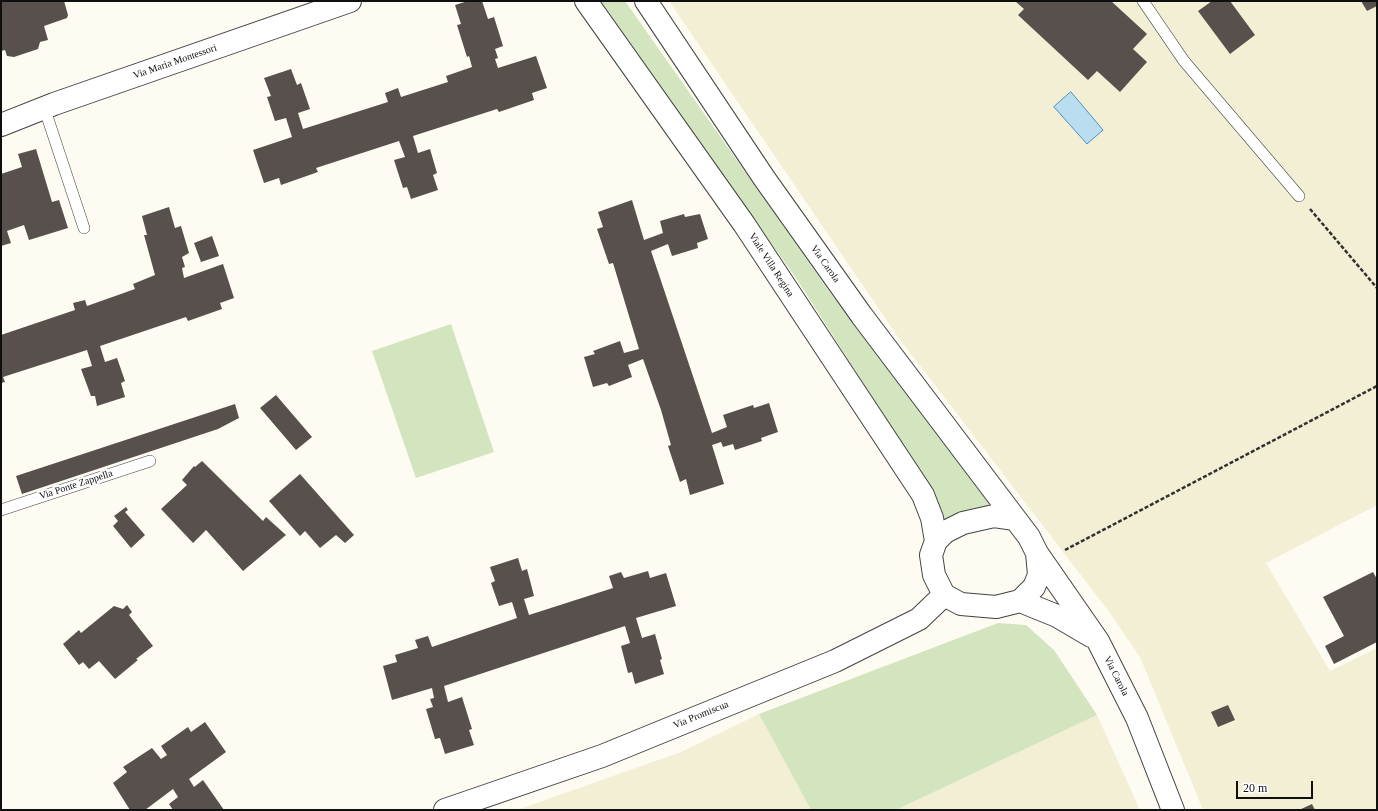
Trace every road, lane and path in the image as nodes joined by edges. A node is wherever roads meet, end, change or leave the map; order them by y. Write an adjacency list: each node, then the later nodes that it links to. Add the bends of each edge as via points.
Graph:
1 (350, 1): 5 (street, Via Maria Montessori)
2 (586, 1): 14 (street, Viale Villa Regina, via 744,224 923,495 932,518)
3 (646, 1): 13 (street, Via Carola, via 764,178 853,304)
4 (1143, 1): 7 (lane, via 1184,61)
5 (44, 107): 6 (street, Via Maria Montessori); 8 (lane)
6 (1, 125)
7 (1299, 196): 9 (path)
8 (84, 228)
9 (1377, 288)
10 (1377, 386): 15 (path)
11 (150, 461): 12 (lane, Via Ponte Zappella)
12 (1, 510)
13 (1015, 519): 14 (street, via 994,516 963,523 945,532); 15 (street, via 1029,536)
14 (936, 541): 16 (street, via 931,555 934,575)
15 (1040, 557): 17 (street, via 1034,587); 18 (street, Via Carola)
16 (944, 595): 17 (street, via 961,604 996,607); 19 (street, Via Promiscua, via 919,619 835,661 602,756)
17 (1020, 601): 18 (street, via 1057,616)
18 (1098, 641): 20 (street, Via Carola, via 1137,718)
19 (445, 810)
20 (1173, 810)

